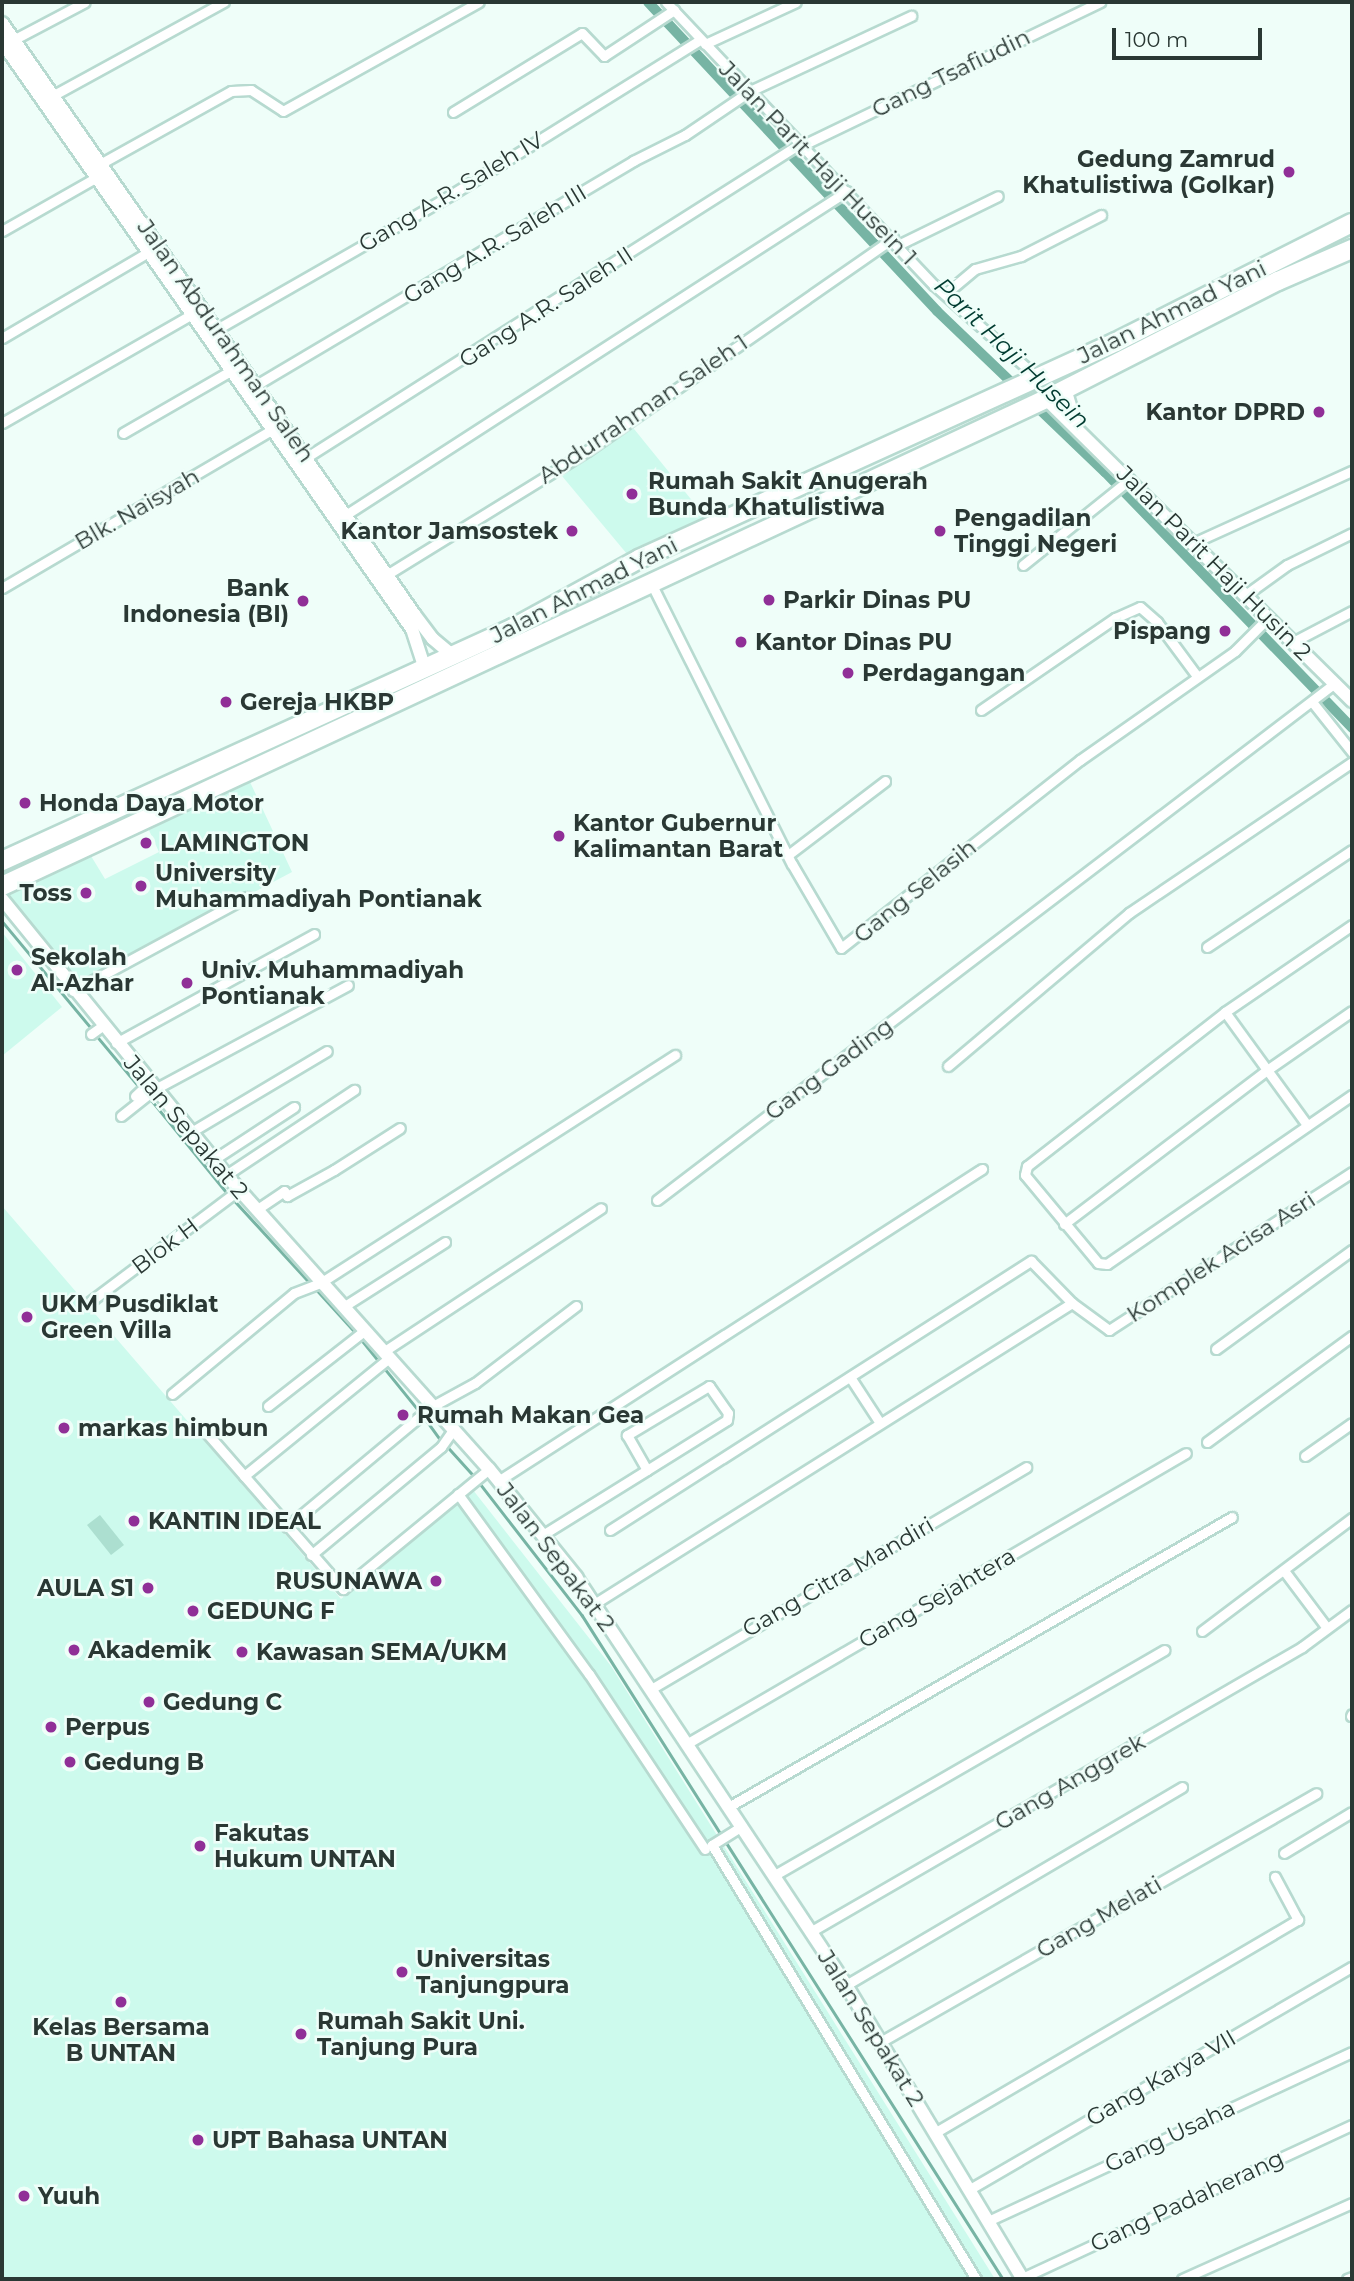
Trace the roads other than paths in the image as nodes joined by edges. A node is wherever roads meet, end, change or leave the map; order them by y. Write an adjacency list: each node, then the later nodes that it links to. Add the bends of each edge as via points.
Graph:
1 (85, 2): 10 (street)
2 (224, 2): 13 (street)
3 (479, 2): 17 (street, via 283,111 251,90 231,91)
4 (666, 2): 7 (street, Jalan Parit Haji Husein 1)
5 (796, 2): 11 (street, Gang A.R. Saleh IV)
6 (1100, 2): 15 (street, Gang Tsafiudin)
7 (671, 12): 11 (street, Jalan Parit Haji Husein 1); 14 (street, via 604,56 582,33)
8 (911, 16): 12 (street, Gang A.R. Saleh III)
9 (2, 23): 10 (street, Jalan Abdurahman Saleh)
10 (8, 41): 13 (street, Jalan Abdurahman Saleh); 18 (street, Jalan Abdurahman Saleh)
11 (700, 42): 12 (street, Jalan Parit Haji Husein 1); 30 (street, Gang A.R. Saleh IV, via 454,193)
12 (747, 93): 15 (street, Jalan Parit Haji Husein 1); 34 (street, Gang A.R. Saleh III)
13 (52, 96): 17 (street, Jalan Abdurahman Saleh)
14 (453, 112)
15 (799, 145): 16 (street, Gang Tsafiudin); 19 (street, Jalan Parit Haji Husein 1)
16 (783, 155): 41 (street, Gang A.R. Saleh II)
17 (100, 163): 27 (street, Jalan Abdurahman Saleh)
18 (97, 177): 23 (street); 26 (street, Jalan Abdurahman Saleh)
19 (844, 194): 24 (street, Jalan Parit Haji Husein 1); 44 (street)
20 (998, 196): 24 (street, Abdurrahman Saleh 1)
21 (1101, 215): 28 (street, via 1021,256 975,270)
22 (1352, 223): 33 (highway, Jalan Ahmad Yani)
23 (2, 231)
24 (892, 242): 28 (street, Jalan Parit Haji Husein 1); 50 (street, Abdurrahman Saleh 1, via 587,451)
25 (1352, 249): 35 (highway, Jalan Ahmad Yani, via 1278,281)
26 (150, 251): 27 (street, Jalan Abdurahman Saleh); 31 (street)
27 (187, 293): 29 (street, Jalan Abdurahman Saleh); 30 (street, Jalan Abdurahman Saleh)
28 (944, 294): 33 (street, Jalan Parit Haji Husein 1)
29 (194, 313): 32 (street, Jalan Abdurahman Saleh); 37 (street)
30 (217, 329): 34 (street, Jalan Abdurahman Saleh)
31 (2, 338)
32 (232, 370): 39 (street, Jalan Abdurahman Saleh); 40 (street)
33 (1024, 383): 45 (highway, Jalan Ahmad Yani)
34 (256, 385): 41 (street, Jalan Abdurahman Saleh)
35 (1065, 389): 36 (highway, Jalan Ahmad Yani); 38 (street)
36 (1038, 403): 38 (street, Jalan Parit Haji Husin 2); 48 (highway, Jalan Ahmad Yani)
37 (2, 423)
38 (1076, 425): 43 (street, Jalan Parit Haji Husin 2)
39 (273, 429): 52 (street, Blk. Naisyah); 53 (street, Jalan Abdurahman Saleh)
40 (123, 433)
41 (307, 457): 44 (street, Jalan Abdurahman Saleh)
42 (1352, 471): 47 (street)
43 (1130, 480): 47 (street, Jalan Parit Haji Husin 2); 49 (street)
44 (346, 513): 50 (street, Jalan Abdurahman Saleh)
45 (716, 524): 48 (highway); 58 (highway, Jalan Ahmad Yani)
46 (1352, 533): 54 (street, via 1287,565)
47 (1193, 543): 54 (street, Jalan Parit Haji Husin 2)
48 (727, 546): 51 (highway, Jalan Ahmad Yani)
49 (1023, 565)
50 (388, 574): 53 (street, Jalan Abdurahman Saleh)
51 (651, 583): 70 (highway, Jalan Ahmad Yani); 71 (street, Gang Selasih)
52 (2, 588)
53 (391, 589): 58 (street, Jalan Abdurahman Saleh, via 433,639); 59 (street, Jalan Abdurahman Saleh, via 412,629)
54 (1244, 596): 56 (street, Jalan Parit Haji Husin 2)
55 (1352, 611): 57 (street)
56 (1265, 623): 57 (street, Jalan Parit Haji Husin 2); 60 (street, Gang Selasih)
57 (1291, 643): 61 (street, Jalan Parit Haji Husin 2)
58 (453, 655): 59 (highway, Jalan Ahmad Yani)
59 (424, 667): 68 (highway, Jalan Ahmad Yani)
60 (1196, 676): 64 (street, via 1157,622 1140,607 1115,618); 71 (street, Gang Selasih, via 996,825 846,948 835,944)
61 (1331, 686): 62 (street, Jalan Parit Haji Husin 2); 63 (street, Gang Gading)
62 (1350, 694)
63 (1316, 701): 65 (street); 101 (street, Gang Gading)
64 (981, 710)
65 (1352, 752)
66 (1352, 762): 86 (street, via 1129,913)
67 (885, 781): 71 (street)
68 (58, 836): 70 (highway); 72 (highway, Jalan Ahmad Yani)
69 (1352, 850): 78 (street)
70 (67, 855): 73 (highway, Jalan Ahmad Yani)
71 (788, 855)
72 (2, 861)
73 (2, 886)
74 (247, 897): 80 (street)
75 (2, 899): 80 (street, Jalan Sepakat 2)
76 (1352, 925): 82 (street)
77 (314, 934): 83 (street)
78 (1208, 947)
79 (348, 985): 89 (street)
80 (73, 991): 83 (street, Jalan Sepakat 2, via 97,1029)
81 (1352, 1011): 87 (street)
82 (1225, 1012): 87 (street); 104 (street, via 1027,1166 1025,1175)
83 (116, 1043): 89 (street, Jalan Sepakat 2)
84 (327, 1051): 95 (street)
85 (675, 1055): 107 (street)
86 (947, 1066)
87 (1267, 1070): 93 (street); 104 (street)
88 (354, 1090): 99 (street)
89 (144, 1092): 92 (street); 95 (street, Jalan Sepakat 2)
90 (1352, 1095): 93 (street)
91 (294, 1107): 96 (street)
92 (121, 1116)
93 (1307, 1125): 104 (street, via 1107,1264 1098,1263)
94 (400, 1128): 103 (street, via 322,1177 287,1196 284,1191)
95 (191, 1132): 96 (street, Jalan Sepakat 2)
96 (213, 1160): 99 (street, Jalan Sepakat 2)
97 (982, 1169): 131 (street)
98 (1352, 1172): 109 (street, Komplek Acisa Asri, via 1113,1329 1106,1330)
99 (226, 1175): 100 (street, Jalan Sepakat 2)
100 (237, 1191): 103 (street, Jalan Sepakat 2); 108 (street, Blok H)
101 (657, 1200)
102 (601, 1208): 115 (street)
103 (256, 1210): 107 (street, Jalan Sepakat 2)
104 (1064, 1223)
105 (445, 1242): 111 (street)
106 (1352, 1250): 114 (street)
107 (316, 1284): 111 (street, Jalan Sepakat 2); 117 (street, via 301,1290)
108 (91, 1301)
109 (1072, 1303): 116 (street, Komplek Acisa Asri, via 1031,1261); 120 (street)
110 (576, 1306): 119 (street, via 475,1383)
111 (342, 1307): 112 (street, Jalan Sepakat 2)
112 (363, 1332): 115 (street, Jalan Sepakat 2); 118 (street)
113 (1352, 1336): 124 (street)
114 (1216, 1349)
115 (386, 1358): 119 (street, Jalan Sepakat 2); 130 (street)
116 (850, 1377): 120 (street); 136 (street)
117 (172, 1394)
118 (268, 1406)
119 (429, 1409): 123 (street, Jalan Sepakat 2); 135 (street)
120 (880, 1423): 140 (street)
121 (1352, 1423): 126 (street)
122 (205, 1431): 130 (street)
123 (452, 1434): 129 (street, Jalan Sepakat 2); 138 (street)
124 (1207, 1442)
125 (1186, 1453): 146 (street, Gang Sejahtera)
126 (1305, 1456)
127 (1026, 1467): 145 (street, Gang Citra Mandiri)
128 (647, 1470): 128 (street, via 626,1435 709,1386 728,1413 727,1420); 137 (street)
129 (481, 1474): 131 (street, Jalan Sepakat 2); 132 (street)
130 (244, 1476): 135 (street)
131 (498, 1481): 137 (street, Jalan Sepakat 2)
132 (458, 1494): 138 (street, via 343,1589); 152 (street, via 589,1674)
133 (1232, 1517): 149 (street)
134 (1352, 1518): 139 (street)
135 (287, 1527): 138 (street)
136 (610, 1530)
137 (544, 1534): 140 (street, Jalan Sepakat 2)
138 (311, 1555)
139 (1285, 1572): 142 (street); 143 (street)
140 (594, 1604): 145 (street, Jalan Sepakat 2)
141 (1352, 1609): 142 (street, Gang Anggrek)
142 (1327, 1628): 156 (street, Gang Anggrek)
143 (1202, 1631)
144 (1165, 1650): 154 (street)
145 (651, 1689): 146 (street, Jalan Sepakat 2)
146 (688, 1743): 149 (street, Jalan Sepakat 2)
147 (1182, 1787): 158 (street)
148 (1316, 1793): 159 (street, Gang Melati)
149 (730, 1806): 151 (street, Jalan Sepakat 2)
150 (1352, 1812): 153 (street)
151 (737, 1829): 154 (street, Jalan Sepakat 2); 168 (street, via 712,1845)
152 (705, 1849)
153 (1283, 1853)
154 (773, 1876): 156 (street, Jalan Sepakat 2)
155 (1275, 1877): 162 (street, via 1298,1920)
156 (810, 1932): 158 (street, Jalan Sepakat 2)
157 (1352, 1967): 163 (street, Gang Karya VII)
158 (846, 1984): 159 (street, Jalan Sepakat 2)
159 (882, 2041): 162 (street, Jalan Sepakat 2)
160 (1352, 2052): 165 (street, Gang Usaha)
161 (1352, 2124): 167 (street, Gang Padaherang)
162 (936, 2132): 163 (street, Jalan Sepakat 2)
163 (970, 2189): 165 (street, Jalan Sepakat 2)
164 (1352, 2203): 169 (street)
165 (988, 2221): 167 (street, Jalan Sepakat 2)
166 (1352, 2277): 170 (street)
167 (1023, 2278)
168 (976, 2279)
169 (1182, 2279)
170 (1347, 2279)

